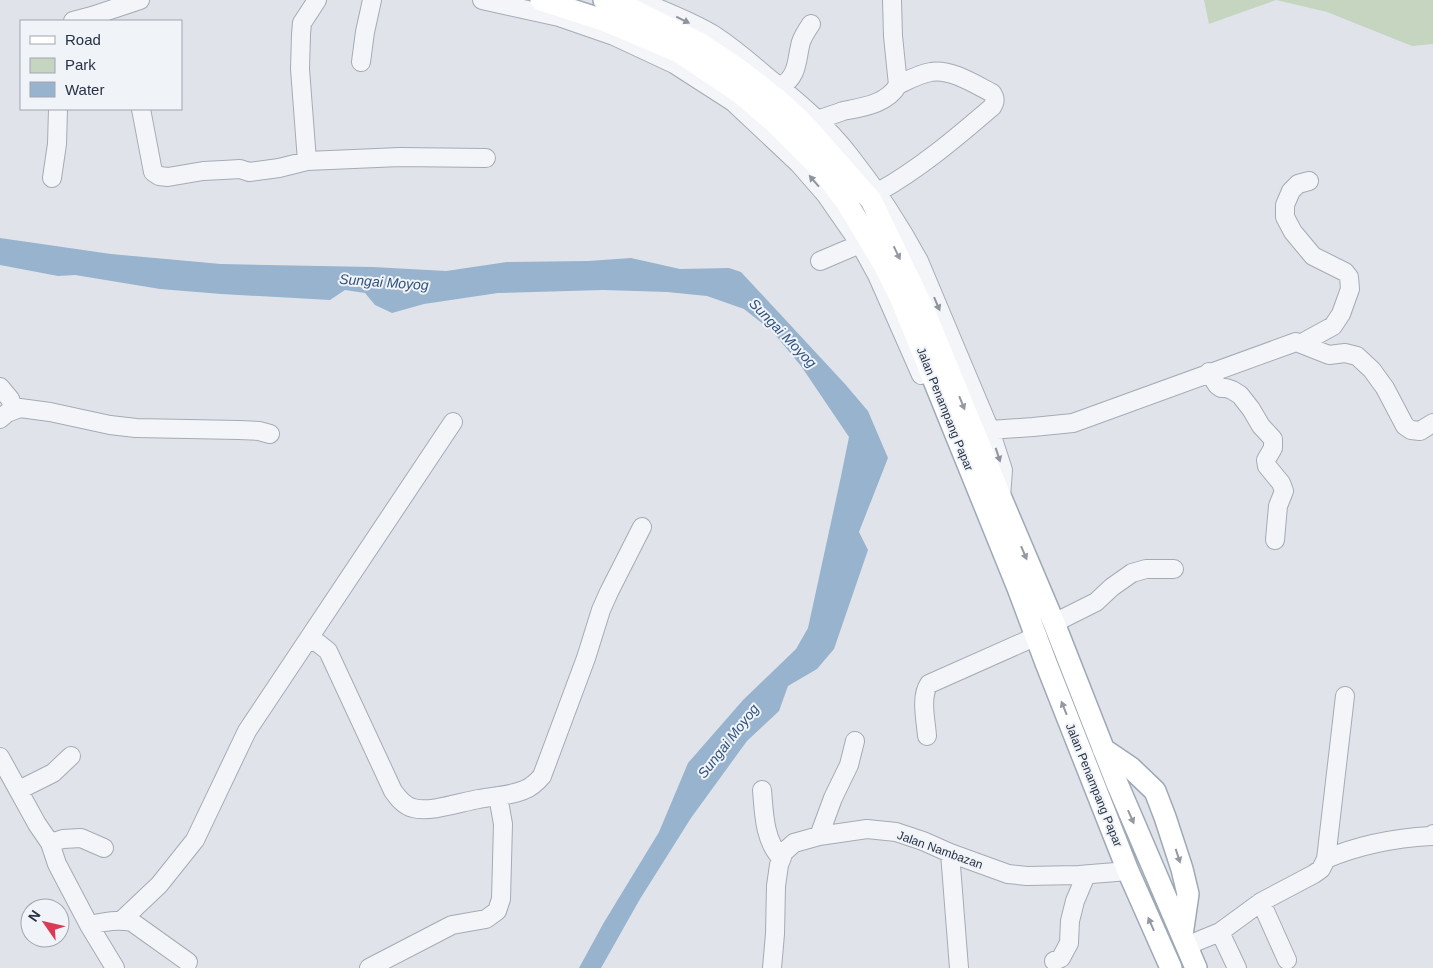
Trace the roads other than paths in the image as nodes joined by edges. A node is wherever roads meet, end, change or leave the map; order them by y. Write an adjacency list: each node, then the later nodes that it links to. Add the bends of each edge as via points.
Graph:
1 (140, 0): 10 (street)
2 (316, 0): 19 (street, via 302,23 301,34 300,69)
3 (372, 0): 12 (street)
4 (482, 0): 23 (street, one-way to 4, via 826,195 799,164 733,102 674,64 614,36 559,16)
5 (542, 0): 40 (main road, Jalan Penampang Papar, via 606,21 679,52 740,93 822,170 847,203 900,299)
6 (604, 0): 33 (main road, Jalan Penampang Papar, one-way to 33, via 632,9 701,44 741,70 804,123 871,200 923,308)
7 (638, 0): 14 (street, one-way to 14, via 714,35)
8 (905, 0): 9 (street)
9 (892, 8): 13 (street)
10 (77, 20)
11 (811, 24): 14 (street, via 802,39 793,75)
12 (361, 62)
13 (898, 85): 17 (street, via 887,97 875,103); 22 (street, via 918,75 942,72 992,94 995,101 959,135)
14 (780, 87): 17 (street)
15 (58, 110): 20 (street)
16 (141, 110): 19 (street, via 153,172 159,176 240,169 249,172)
17 (818, 120): 22 (street)
18 (486, 158): 19 (street)
19 (307, 161)
20 (52, 178)
21 (1309, 181): 25 (street, via 1298,184 1291,191 1285,205 1285,217 1313,256 1345,272 1350,289 1333,326)
22 (878, 192): 31 (street, one-way to 31, via 904,235 923,257)
23 (860, 244): 24 (street); 39 (street, via 877,274 918,368)
24 (820, 260)
25 (1302, 343): 26 (street, via 1290,343); 30 (street, via 1329,355 1345,353 1357,356 1385,388 1405,426 1420,430)
26 (1209, 372): 31 (street, via 1073,422); 35 (street, via 1221,388 1240,395 1272,439 1273,448 1266,460 1267,466 1284,491 1278,506)
27 (0, 387): 28 (street, via 10,399)
28 (7, 414): 32 (street, via 20,408 136,428 240,430)
29 (453, 422): 38 (street)
30 (1433, 423)
31 (990, 430): 33 (street, one-way to 33, via 1003,470)
32 (270, 434)
33 (1001, 498): 37 (main road, Jalan Penampang Papar, one-way to 37)
34 (642, 527): 50 (street, via 601,610 542,776 533,787)
35 (1274, 540)
36 (1174, 569): 37 (street, via 1146,569 1132,573 1096,602)
37 (1054, 623): 44 (main road, Jalan Penampang Papar)
38 (308, 640): 50 (street, via 328,651 387,781 399,800 422,809); 62 (street, via 247,731 195,840 159,885)
39 (1028, 640): 40 (street, via 1031,650); 42 (street, via 929,684 925,700)
40 (1046, 663): 54 (main road, Jalan Penampang Papar, one-way to 40)
41 (1345, 696): 58 (street)
42 (927, 736)
43 (856, 741): 52 (street, via 850,765)
44 (1103, 748): 47 (main road, Jalan Penampang Papar); 65 (main road, one-way to 65, via 1155,791 1166,817 1188,894)
45 (71, 756): 48 (street, via 53,773)
46 (0, 757): 48 (street)
47 (1116, 781): 54 (main road, via 1109,793); 65 (main road, Jalan Penampang Papar, one-way to 65)
48 (19, 790): 53 (street)
49 (762, 790): 57 (street, via 764,819 770,841)
50 (498, 796): 70 (street, via 503,824 501,899 497,911 486,919 452,925)
51 (1433, 834): 58 (street, via 1380,842)
52 (819, 836): 56 (street, Jalan Nambazan, via 867,829 896,832); 57 (street, Jalan Nambazan, via 794,842)
53 (50, 842): 55 (street, via 81,838); 63 (street, via 56,864)
54 (1118, 846): 59 (main road, Jalan Penampang Papar)
55 (104, 848)
56 (950, 853): 60 (street, Jalan Nambazan, via 1008,874); 72 (street)
57 (781, 858): 71 (street, via 776,886)
58 (1326, 860): 61 (street, via 1314,874)
59 (1128, 871): 60 (street, Jalan Nambazan); 73 (main road, Jalan Penampang Papar, one-way to 59)
60 (1086, 875): 67 (street, via 1075,901 1069,943 1061,958)
61 (1261, 902): 64 (street); 66 (street)
62 (122, 920): 63 (street); 68 (street, via 132,922)
63 (89, 925): 69 (street)
64 (1220, 932): 65 (street); 75 (street)
65 (1184, 941): 74 (main road, Jalan Penampang Papar)
66 (1287, 960)
67 (1054, 961)
68 (188, 962)
69 (115, 968)
70 (369, 968)
71 (772, 968)
72 (959, 968)
73 (1171, 968)
74 (1196, 968)
75 (1236, 968)

